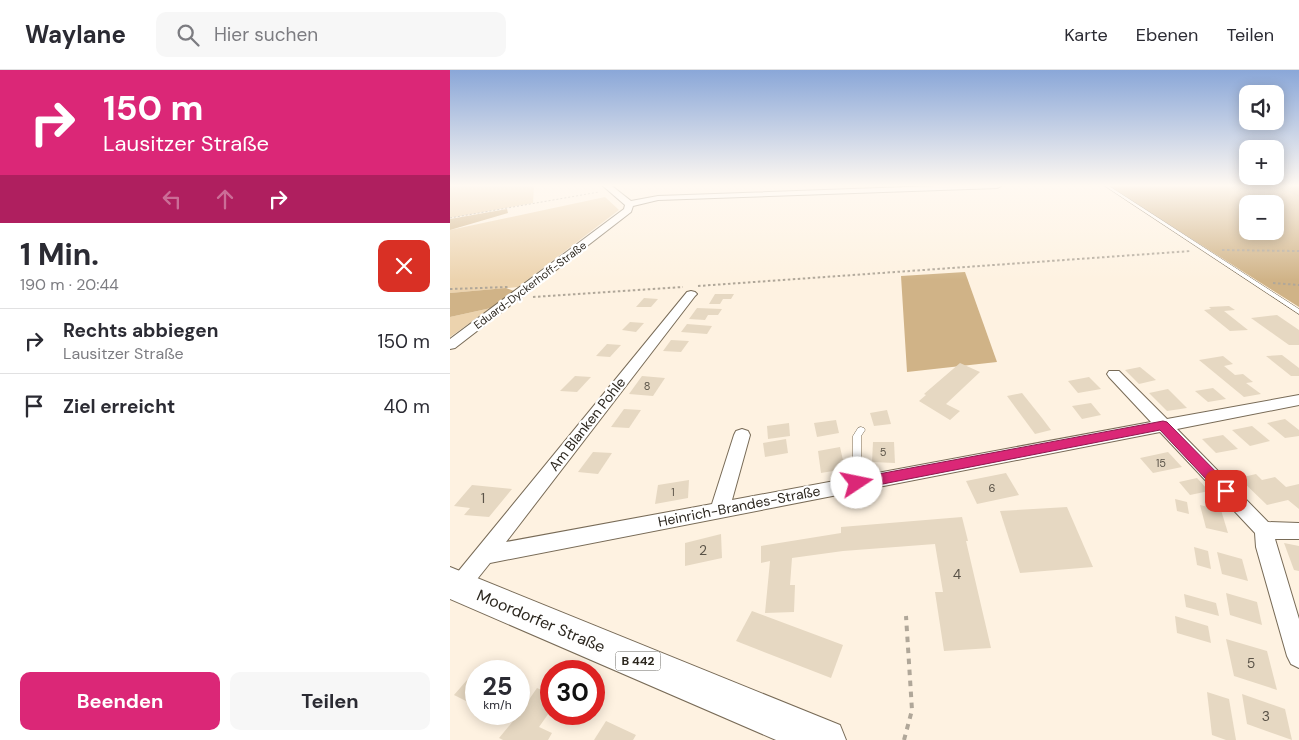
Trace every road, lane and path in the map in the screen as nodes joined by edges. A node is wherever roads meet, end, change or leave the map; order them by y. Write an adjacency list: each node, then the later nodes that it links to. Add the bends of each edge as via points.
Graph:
1 (618, 217): 8 (street, Eduard-Dyckerhoff-Straße)
2 (1154, 217): 3 (lane)
3 (1204, 250): 4 (path); 5 (lane); 8 (path, via 1029,264)
4 (1299, 251)
5 (1254, 282): 6 (path); 10 (lane)
6 (1299, 285)
7 (450, 289): 8 (path, via 508,287)
8 (517, 294): 11 (street, Eduard-Dyckerhoff-Straße)
9 (690, 294): 21 (street, Am Blanken Pohle)
10 (1299, 312)
11 (450, 345)
12 (1114, 374): 14 (street)
13 (1299, 400): 14 (street, Heinrich-Brandes-Straße)
14 (1163, 425): 17 (street, Heinrich-Brandes-Straße); 19 (street)
15 (861, 430): 17 (lane, via 857,436)
16 (742, 435): 18 (street)
17 (857, 483): 18 (street, Heinrich-Brandes-Straße)
18 (720, 509): 21 (street, Heinrich-Brandes-Straße)
19 (1264, 530): 20 (street); 24 (street, via 1266,547)
20 (1299, 532)
21 (484, 555): 22 (street)
22 (455, 585): 25 (main road, Moordorfer Straße / B 442)
23 (906, 616): 26 (path, via 912,710)
24 (1299, 656)
25 (825, 740)
26 (904, 740)

